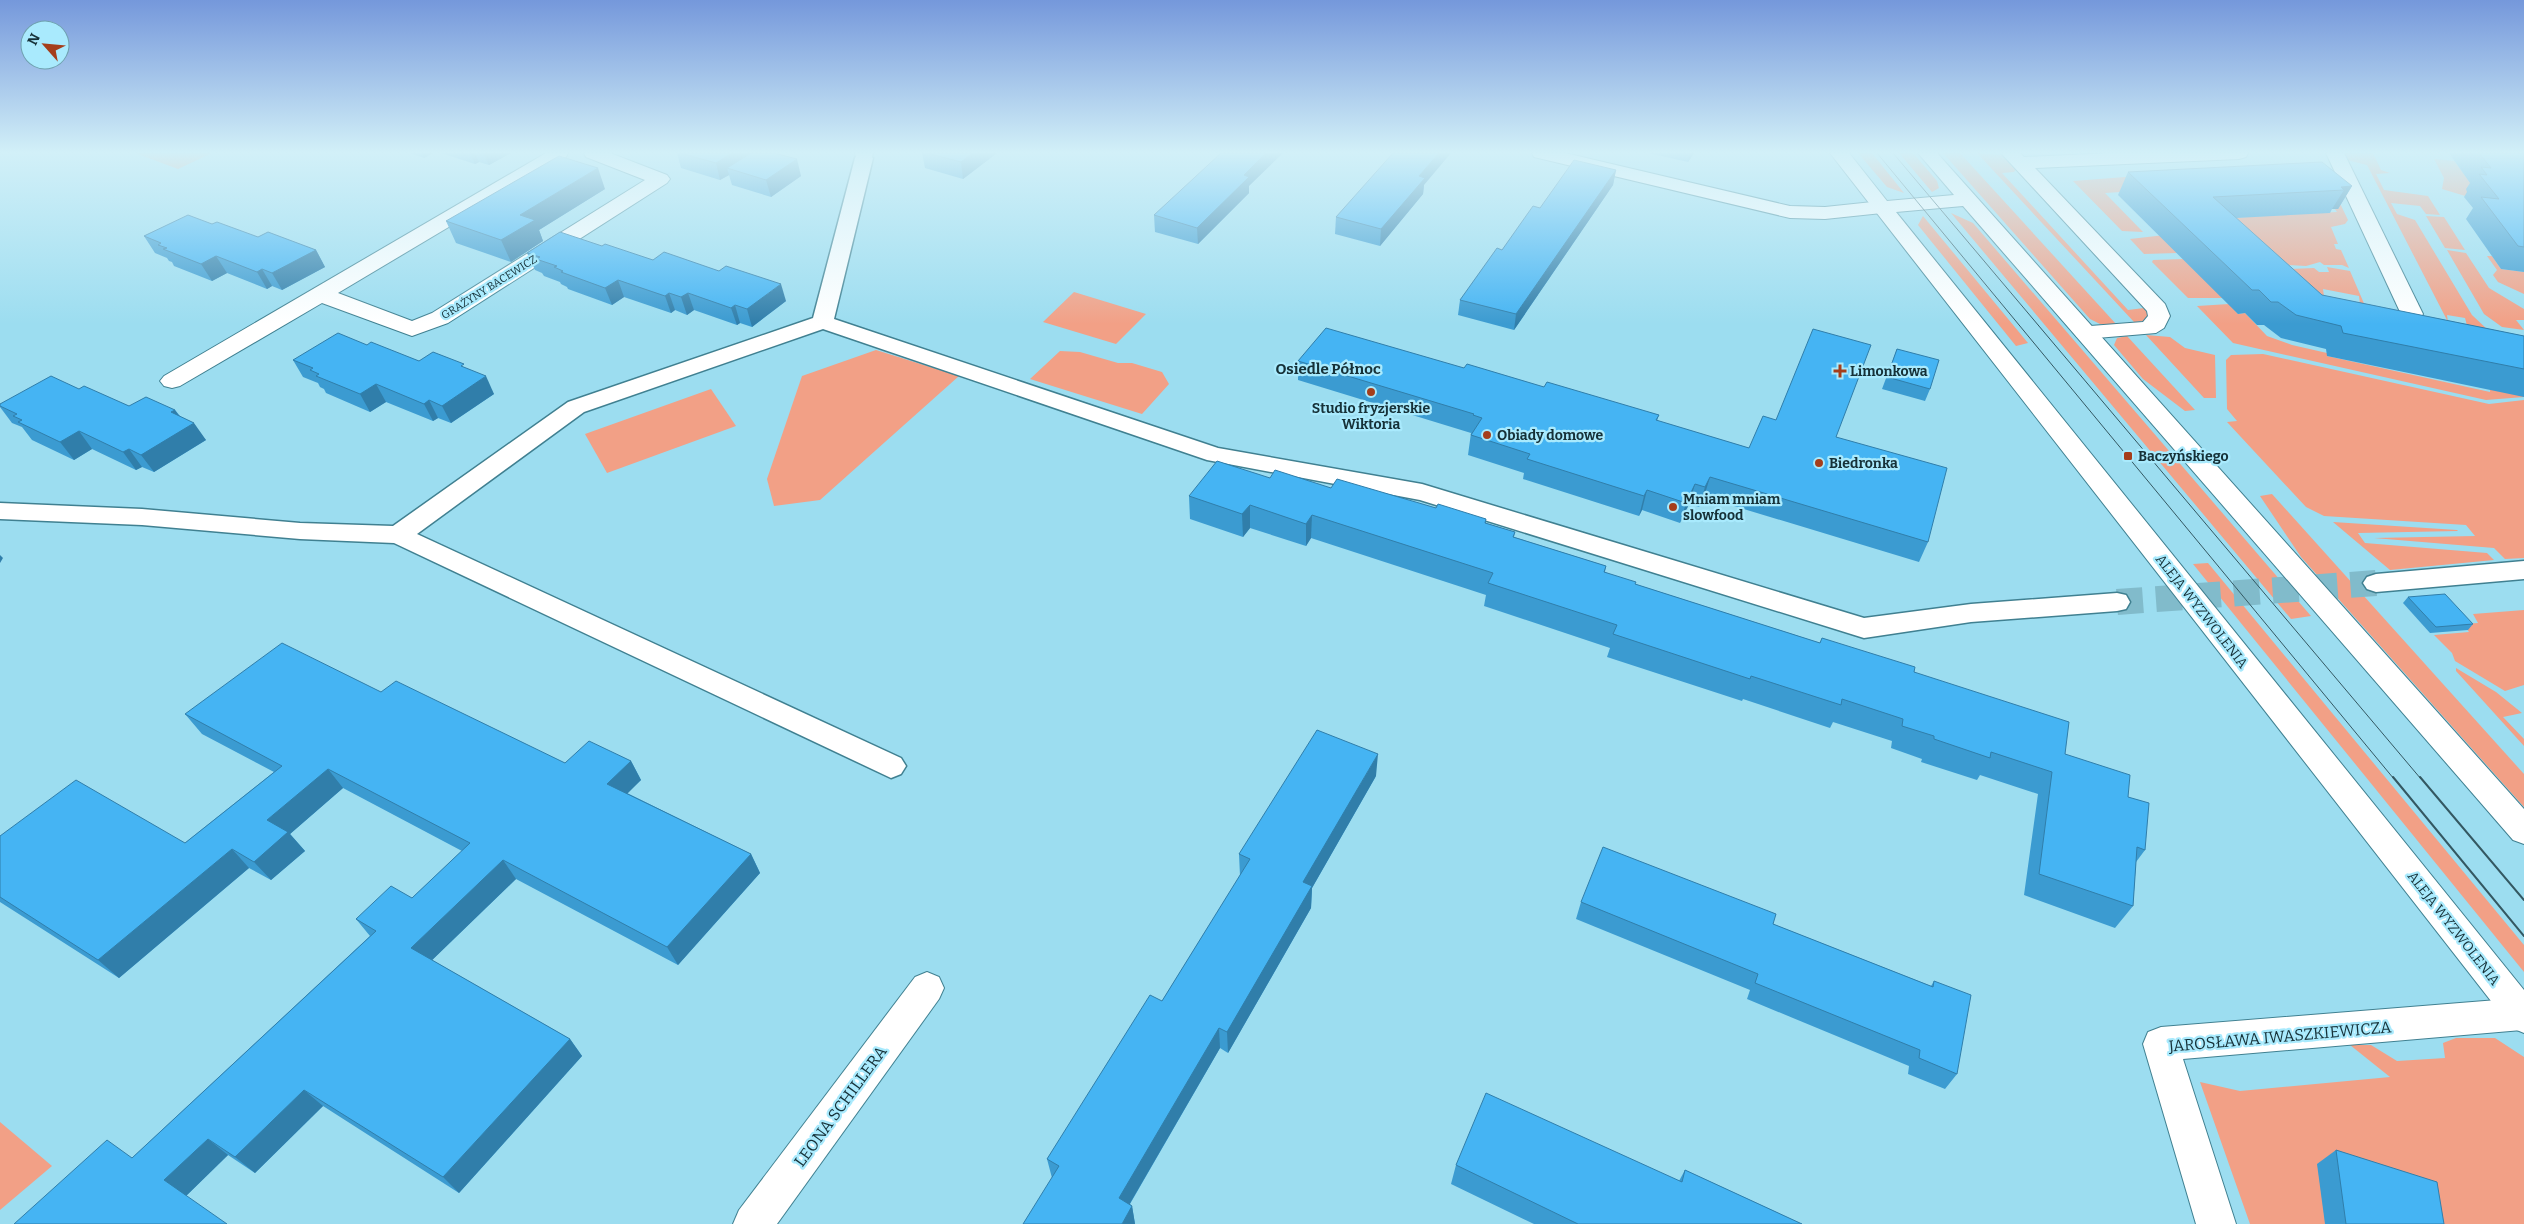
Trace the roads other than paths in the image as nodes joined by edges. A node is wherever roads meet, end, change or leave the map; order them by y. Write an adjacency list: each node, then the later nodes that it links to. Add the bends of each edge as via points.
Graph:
1 (464, 210): 10 (street)
2 (611, 210): 10 (street, GRAŻYNY BACEWICZ, via 440,318 412,329)
3 (851, 210): 12 (street)
4 (1782, 210): 5 (street, via 1814,215)
5 (1839, 210)
6 (1884, 210): 23 (street, ALEJA WYZWOLENIA)
7 (1978, 210): 13 (street)
8 (2064, 210): 13 (street, via 2157,309 2159,316 2156,323 2148,328)
9 (2363, 210): 11 (street)
10 (322, 295): 14 (street)
11 (2412, 314)
12 (824, 322): 16 (street, via 576,407); 19 (street, via 969,374 1215,455 1422,492 1864,628 1971,613)
13 (2085, 332): 21 (street)
14 (172, 381)
15 (0, 511): 16 (street)
16 (398, 536): 20 (street)
17 (2524, 570): 18 (street)
18 (2376, 583)
19 (2117, 602)
20 (891, 766)
21 (2524, 831)
22 (927, 988): 24 (street, LEONA SCHILLERA)
23 (2523, 1015): 25 (street, JAROSŁAWA IWASZKIEWICZA, via 2162,1044)
24 (753, 1224)
25 (2216, 1224)

